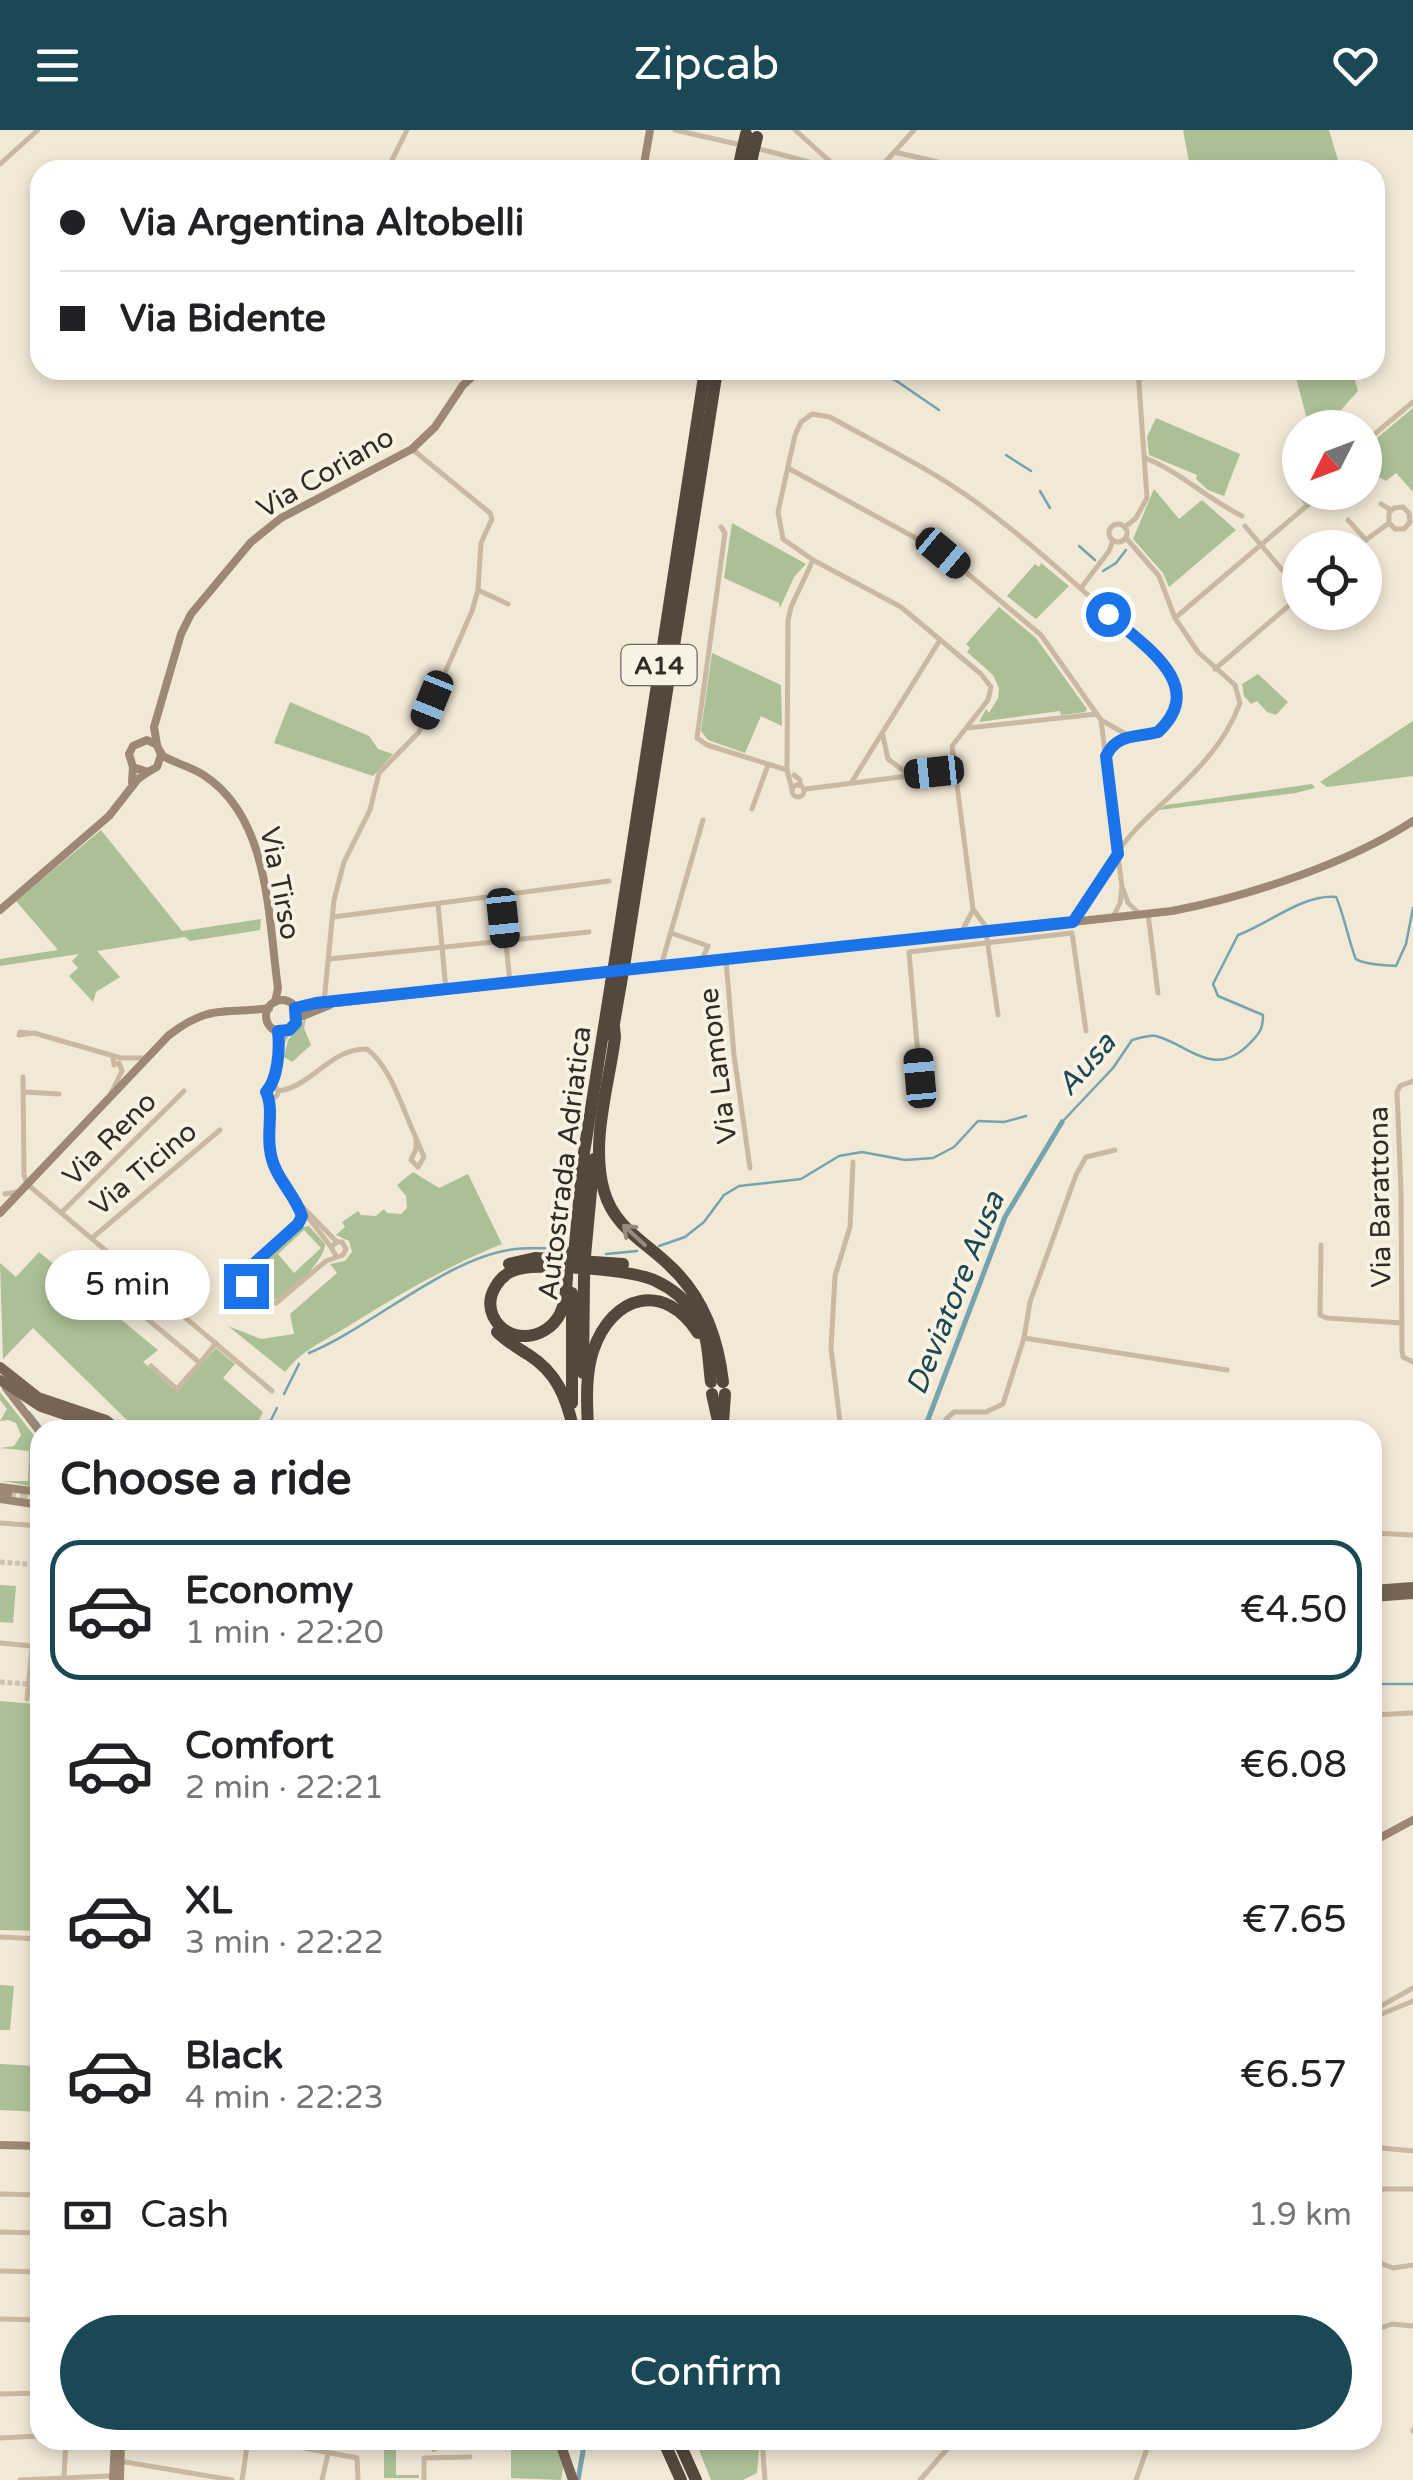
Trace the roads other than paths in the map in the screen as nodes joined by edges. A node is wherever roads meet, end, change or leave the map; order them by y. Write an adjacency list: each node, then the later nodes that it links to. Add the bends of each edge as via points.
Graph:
1 (38, 130): 18 (street)
2 (407, 130): 10 (street)
3 (650, 130): 11 (street)
4 (676, 130): 14 (street)
5 (795, 130): 15 (street)
6 (914, 130): 9 (street)
7 (752, 133): 8 (highway, bridge)
8 (748, 152): 12 (highway); 13 (highway)
9 (894, 152): 16 (street); 17 (street)
10 (392, 160)
11 (645, 160)
12 (744, 160)
13 (749, 160)
14 (801, 160)
15 (831, 160)
16 (887, 160)
17 (929, 160)
18 (0, 164)
19 (469, 380): 25 (street, Via Coriano)
20 (704, 380): 98 (highway, Autostrada Adriatica / A14)
21 (715, 380): 98 (highway, Autostrada Adriatica / A14)
22 (1139, 380): 26 (street)
23 (1413, 402): 24 (street)
24 (1382, 428)
25 (412, 449): 47 (street, via 490,514); 54 (street, Via Coriano, via 281,518 251,542 190,614)
26 (1144, 458): 32 (street); 36 (street, via 1147,498)
27 (788, 468): 44 (street, via 780,532); 46 (street, via 795,434 808,416 830,416 974,500); 53 (street, via 943,553 1040,635)
28 (1382, 505): 30 (street)
29 (1302, 510): 43 (street)
30 (1391, 510): 31 (street); 34 (street)
31 (1411, 511): 38 (street)
32 (1242, 516)
33 (1348, 520): 39 (street)
34 (1389, 523): 38 (street); 40 (street)
35 (1245, 526): 43 (street)
36 (1125, 527): 41 (street); 42 (street, via 1111,526)
37 (721, 528): 62 (street, via 696,732 707,745)
38 (1410, 528)
39 (1357, 530)
40 (1380, 530)
41 (1126, 538): 42 (street); 50 (street, via 1159,576)
42 (1112, 540): 46 (street)
43 (1261, 545): 45 (street); 50 (street)
44 (814, 560): 51 (street, via 901,607); 67 (street, via 788,622)
45 (1282, 571)
46 (1081, 588): 57 (street, via 1174,680 1178,694 1170,721 1158,732)
47 (478, 590): 48 (street); 84 (street, via 419,732 378,773 365,822 344,862)
48 (508, 604)
49 (1282, 610): 52 (street)
50 (1174, 618): 52 (street)
51 (940, 640): 55 (street, via 990,688); 56 (street)
52 (1215, 669): 75 (street, via 1240,694 1236,714 1193,776)
53 (1099, 717): 55 (street); 57 (street); 60 (street)
54 (154, 727): 58 (street, Via Coriano); 59 (street, Via Coriano)
55 (968, 728): 65 (street, via 952,746)
56 (883, 734): 68 (street, via 888,758); 69 (street)
57 (1126, 735): 60 (street)
58 (142, 741): 59 (street); 63 (street, via 131,750)
59 (158, 748): 61 (street, Via Tirso); 64 (street)
60 (1106, 756): 75 (street)
61 (175, 763): 64 (street); 104 (street, Via Tirso, via 215,783 245,818 256,846)
62 (768, 765): 67 (street); 72 (street)
63 (133, 766): 66 (street); 71 (street)
64 (157, 766): 66 (street)
65 (955, 770): 68 (street); 86 (street)
66 (148, 772): 71 (street)
67 (791, 772): 70 (street); 70 (street)
68 (912, 775): 69 (street)
69 (851, 783): 70 (street)
70 (799, 788)
71 (130, 790): 82 (street)
72 (752, 809)
73 (704, 820): 91 (street)
74 (1413, 821): 83 (street, via 1382,841 1226,901)
75 (1118, 854): 77 (street); 88 (street)
76 (609, 881): 78 (street)
77 (1122, 886): 79 (street); 81 (street)
78 (501, 896): 80 (street); 94 (street)
79 (1127, 901): 83 (street); 85 (street)
80 (438, 904): 84 (street); 96 (street)
81 (1120, 906): 85 (street); 87 (street)
82 (0, 910)
83 (1145, 915): 85 (street); 106 (street)
84 (333, 917): 97 (street)
85 (1125, 917): 87 (street)
86 (974, 919): 90 (street); 92 (street); 93 (street)
87 (1112, 919): 88 (street)
88 (1073, 922): 90 (street)
89 (589, 932): 94 (street)
90 (988, 932): 92 (street); 95 (street)
91 (671, 933): 100 (street, via 708,946); 101 (street)
92 (974, 933): 93 (street)
93 (960, 934): 99 (street)
94 (506, 940): 96 (street); 102 (street)
95 (988, 943): 112 (street); 117 (street, via 1072,933); 124 (street, via 909,952)
96 (442, 948): 97 (street); 105 (street)
97 (329, 960): 108 (street)
98 (620, 960): 103 (highway, Autostrada Adriatica / A14, bridge)
99 (726, 960): 100 (street); 135 (street, Via Lamone)
100 (701, 962): 101 (street)
101 (661, 966): 102 (street)
102 (510, 982): 105 (street)
103 (616, 983): 114 (highway, Autostrada Adriatica / A14); 145 (highway, Autostrada Adriatica / A14, via 577,1175)
104 (278, 988): 107 (street, Via Tirso); 109 (street, Via Tirso)
105 (446, 990): 108 (street)
106 (1158, 993)
107 (286, 1001): 109 (street); 111 (street)
108 (330, 1003): 111 (street)
109 (272, 1005): 110 (street); 113 (street)
110 (250, 1010): 113 (street); 120 (street, via 202,1014)
111 (296, 1013): 115 (street)
112 (998, 1015)
113 (267, 1019): 116 (street)
114 (614, 1027): 145 (highway, Autostrada Adriatica / A14); 150 (highway, one-way to 114, via 680,1276 624,1227 604,1193 599,1151)
115 (289, 1030): 116 (street); 119 (street)
116 (278, 1031): 119 (street)
117 (1086, 1031)
118 (28, 1032): 121 (street)
119 (279, 1047): 126 (street)
120 (144, 1058): 121 (street); 122 (street)
121 (118, 1059): 122 (street); 130 (street, via 122,1072)
122 (131, 1072): 130 (street)
123 (22, 1077): 127 (street)
124 (920, 1078)
125 (1413, 1081): 149 (street, Via Barattona, via 1397,1092)
126 (275, 1089): 132 (street, via 293,1088 324,1063 367,1049); 137 (street, via 266,1091 270,1156)
127 (25, 1092): 129 (street); 136 (street)
128 (184, 1092): 141 (street, Via Reno)
129 (60, 1094)
130 (108, 1098): 136 (street)
131 (220, 1130): 142 (street, Via Ticino)
132 (416, 1138): 132 (street, via 411,1160 418,1167 424,1157)
133 (1115, 1150): 151 (street, via 1086,1157 1081,1165 1030,1302)
134 (853, 1162): 171 (street, via 832,1348)
135 (750, 1168)
136 (27, 1184): 138 (street); 141 (street)
137 (290, 1194): 139 (street); 143 (street)
138 (5, 1197): 140 (street)
139 (301, 1210): 143 (street); 146 (street, via 298,1224 249,1268 248,1291 259,1302 276,1303)
140 (0, 1212)
141 (62, 1212): 142 (street)
142 (92, 1238): 152 (street)
143 (334, 1244): 146 (street); 146 (street, via 346,1248)
144 (1321, 1245): 149 (street, Via Barattona, via 1320,1314)
145 (576, 1255): 147 (highway, Autostrada Adriatica / A14, bridge)
146 (336, 1256)
147 (574, 1277): 153 (highway, via 559,1316 539,1334 511,1334 490,1311 492,1292 516,1270 643,1276 688,1304 703,1328); 168 (highway, Autostrada Adriatica / A14)
148 (80, 1282): 155 (street, via 90,1272)
149 (1402, 1323): 154 (street, Via Barattona, via 1403,1357)
150 (716, 1336): 160 (highway); 167 (highway, via 672,1284 632,1265 535,1258 508,1264 486,1295 488,1316 505,1340 555,1379)
151 (1024, 1338): 158 (street); 172 (street, via 1003,1404 986,1412 954,1412)
152 (216, 1344): 155 (street); 161 (street)
153 (708, 1359): 160 (highway); 169 (highway, via 698,1333 676,1307 650,1299 628,1305 608,1322 593,1350)
154 (1413, 1362)
155 (200, 1363): 156 (street, via 177,1389)
156 (150, 1366)
157 (0, 1368): 162 (main road, via 38,1397)
158 (1226, 1370)
159 (0, 1380): 163 (street); 164 (main road, via 41,1407)
160 (718, 1388): 170 (highway)
161 (272, 1391)
162 (90, 1414): 165 (main road); 166 (main road)
163 (31, 1420)
164 (80, 1420)
165 (101, 1420)
166 (111, 1420)
167 (576, 1420)
168 (580, 1420)
169 (582, 1420)
170 (720, 1420)
171 (840, 1420)
172 (945, 1420)
173 (30, 1491): 174 (street)
174 (2, 1493): 175 (street)
175 (30, 1502)
176 (0, 1523): 177 (street)
177 (30, 1525)
178 (1382, 1533): 179 (street)
179 (1413, 1536)
180 (1413, 1590): 181 (main road)
181 (1382, 1592)
182 (0, 1644): 183 (street)
183 (30, 1646)
184 (30, 1668): 185 (street)
185 (27, 1700)
186 (1413, 1712): 187 (street)
187 (1382, 1714)
188 (1413, 1820): 189 (street)
189 (1382, 1837)
190 (0, 1937): 191 (street)
191 (30, 1938)
192 (1413, 1988): 194 (street)
193 (1413, 2001): 195 (street)
194 (1382, 2008)
195 (1382, 2011)
196 (0, 2145): 197 (street)
197 (30, 2146)
198 (1382, 2148): 199 (street)
199 (1413, 2151)
200 (1382, 2189): 201 (street)
201 (1413, 2189)
202 (0, 2194): 203 (street)
203 (30, 2196)
204 (0, 2232): 205 (street)
205 (30, 2233)
206 (1382, 2264): 207 (street)
207 (1413, 2265)
208 (0, 2271): 209 (street)
209 (30, 2272)
210 (0, 2319): 211 (street)
211 (30, 2320)
212 (1413, 2326): 213 (street)
213 (1382, 2328)
214 (30, 2393): 215 (street)
215 (0, 2394)
216 (30, 2436): 217 (street)
217 (0, 2438)
218 (65, 2450): 233 (street)
219 (117, 2450): 234 (street)
220 (246, 2450): 238 (street)
221 (317, 2450): 228 (street)
222 (566, 2450): 242 (main road)
223 (668, 2450): 243 (highway)
224 (682, 2450): 244 (highway)
225 (763, 2450): 245 (street)
226 (946, 2450): 246 (street)
227 (1146, 2450): 247 (street)
228 (328, 2452): 239 (street); 240 (street, via 357,2458)
229 (470, 2457): 241 (street, via 424,2458)
230 (126, 2462): 231 (street)
231 (166, 2468): 232 (street); 236 (street)
232 (205, 2478): 237 (street)
233 (64, 2479): 234 (street); 235 (street)
234 (114, 2479)
235 (20, 2480)
236 (165, 2480)
237 (232, 2480)
238 (242, 2480)
239 (322, 2480)
240 (358, 2480)
241 (424, 2480)
242 (576, 2480)
243 (682, 2480)
244 (696, 2480)
245 (765, 2480)
246 (920, 2480)
247 (1136, 2480)

